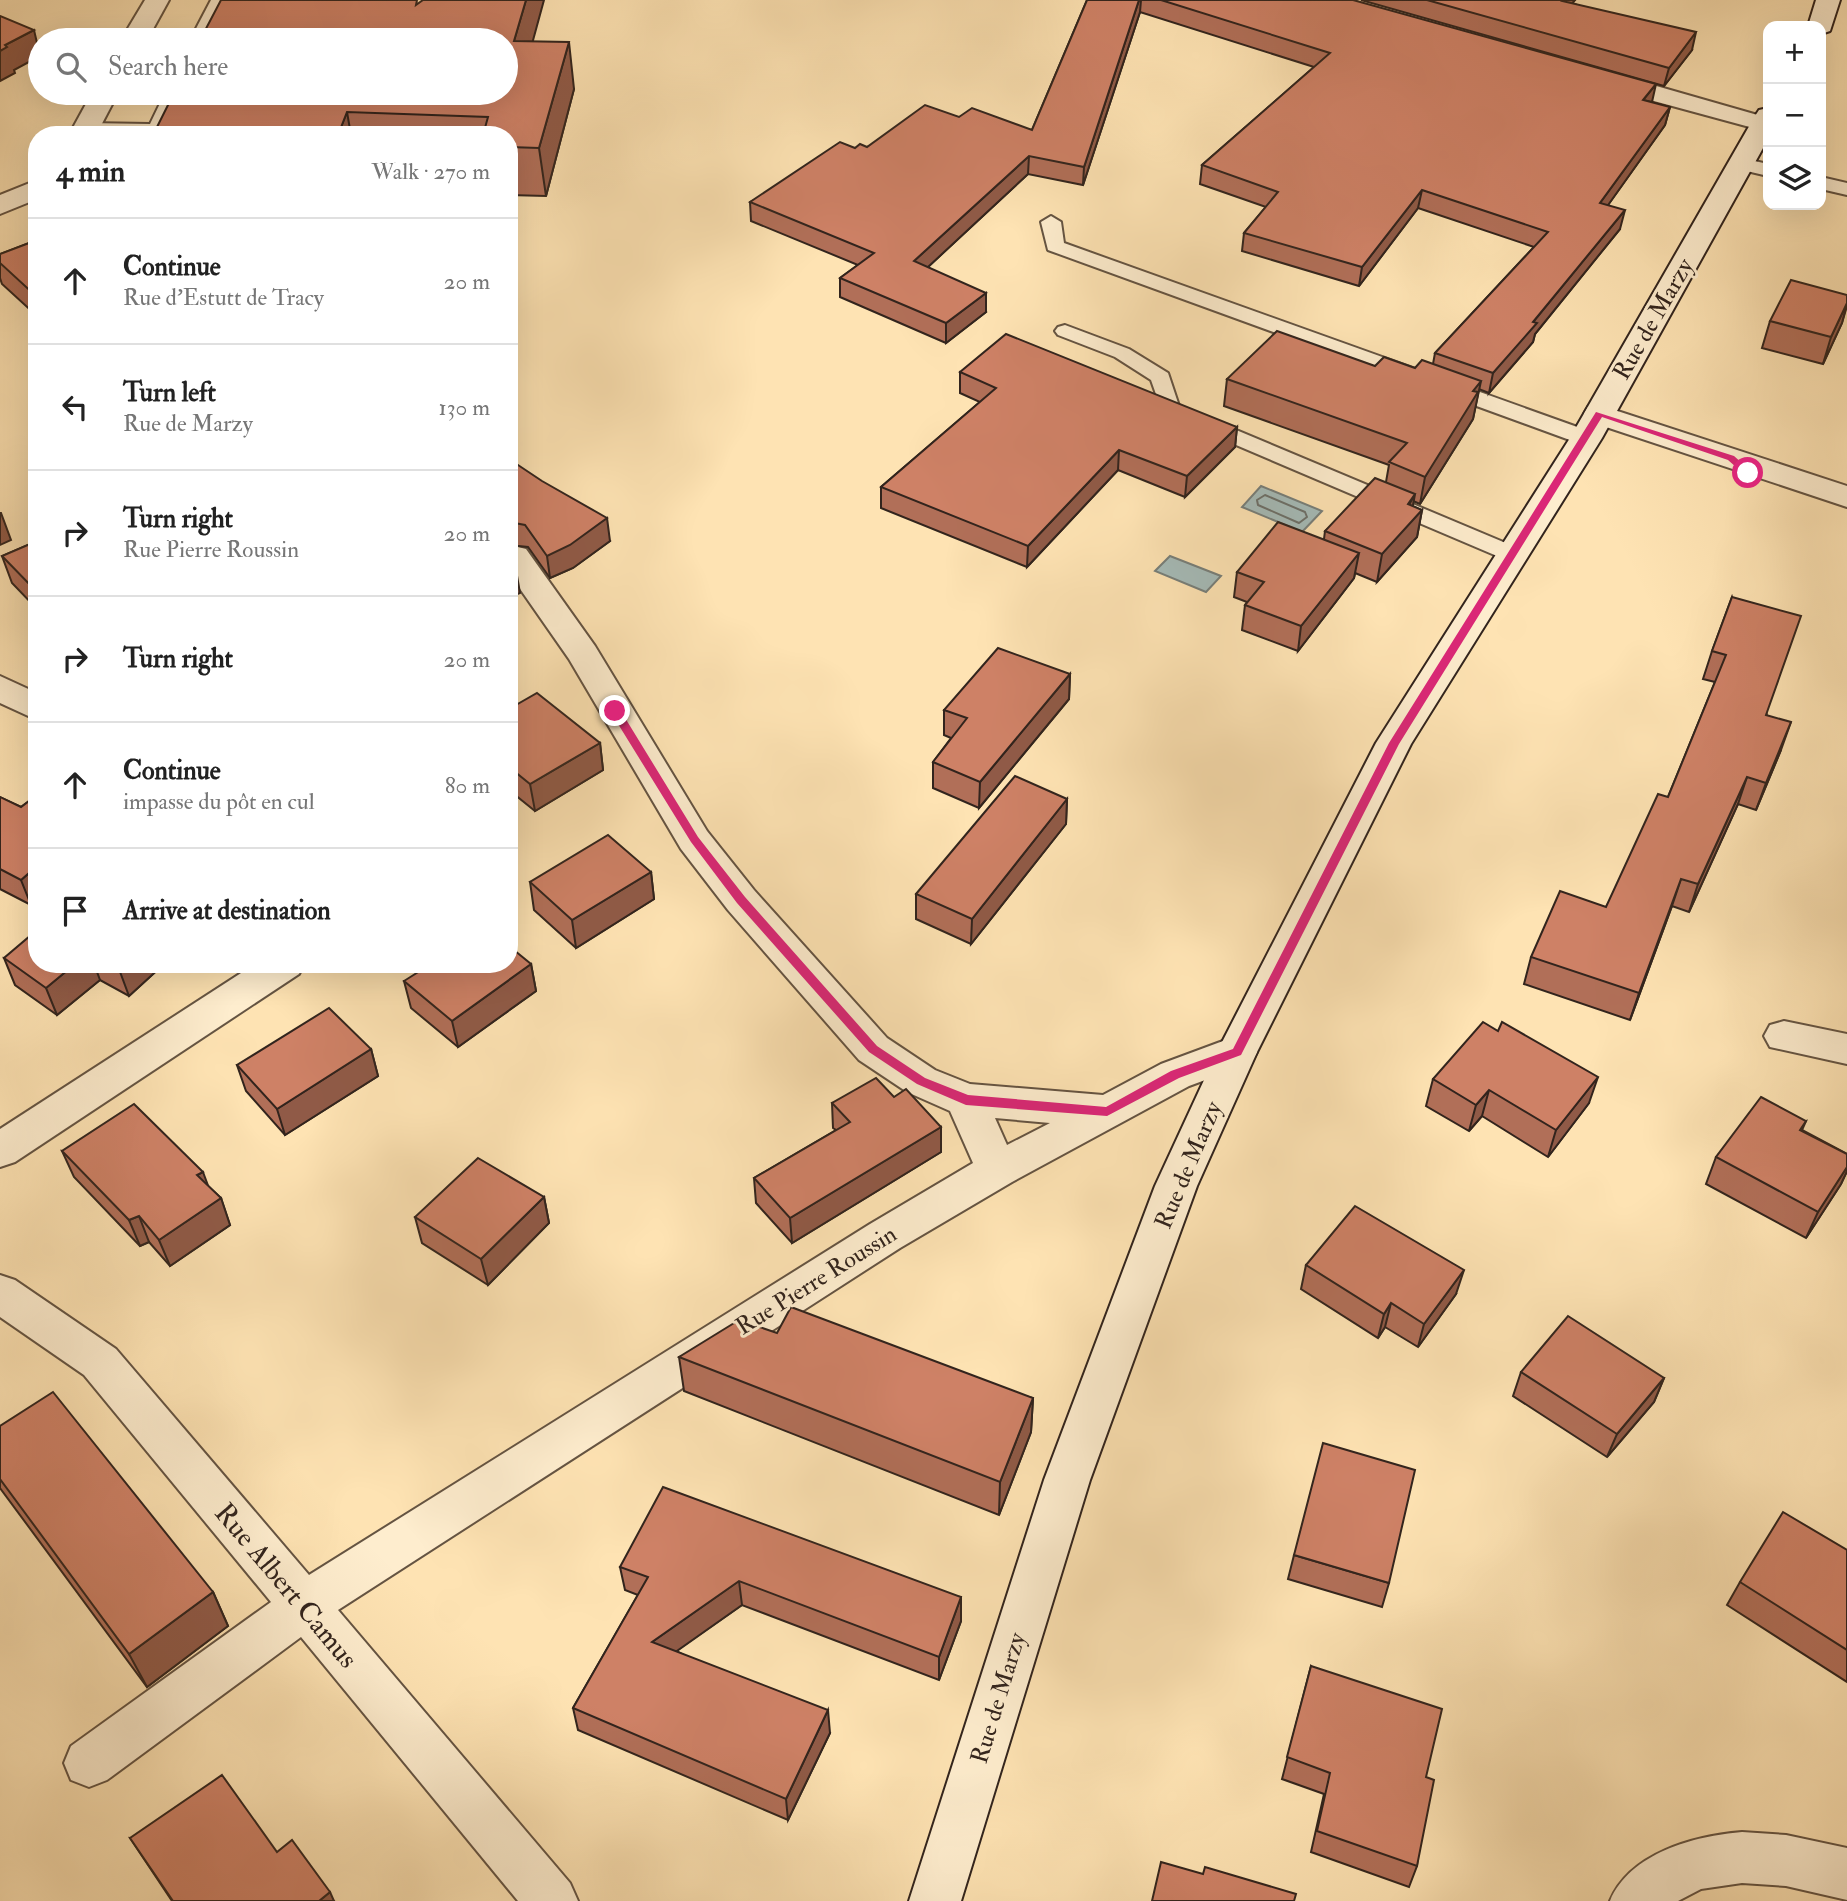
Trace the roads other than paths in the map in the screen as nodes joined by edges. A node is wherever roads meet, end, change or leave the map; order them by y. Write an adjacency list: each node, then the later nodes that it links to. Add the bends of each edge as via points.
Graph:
1 (157, 0): 5 (street)
2 (219, 0): 6 (lane)
3 (1828, 0): 4 (street)
4 (1822, 21)
5 (141, 28)
6 (206, 28)
7 (1576, 71): 10 (street)
8 (99, 105): 11 (street)
9 (168, 105): 12 (lane)
10 (1763, 119)
11 (87, 126)
12 (158, 126)
13 (1763, 133): 14 (street, Rue de Marzy)
14 (1755, 167): 21 (street, Rue de Marzy)
15 (1826, 184): 16 (lane)
16 (1847, 189)
17 (28, 192): 18 (street)
18 (0, 206)
19 (1051, 222): 21 (lane, via 1055,246)
20 (1065, 331): 25 (lane, via 1122,353 1161,377 1170,410)
21 (1593, 426): 22 (street); 25 (street, Rue de Marzy)
22 (1731, 458): 23 (street); 24 (lane, via 1748,473)
23 (1847, 497)
24 (1847, 506)
25 (1512, 554): 32 (street, Rue de Marzy, via 1394,743)
26 (518, 562): 33 (street, via 583,654 694,840 741,900 873,1049 921,1081)
27 (0, 688): 28 (street)
28 (28, 703)
29 (265, 973): 35 (street)
30 (1784, 1036): 31 (street)
31 (1847, 1049)
32 (1237, 1052): 34 (street, Rue Pierre Roussin, via 1175,1075); 42 (street, Rue de Marzy, via 1176,1186 1067,1480)
33 (966, 1100): 34 (street); 36 (street)
34 (1107, 1111): 36 (street, Rue Pierre Roussin)
35 (0, 1150)
36 (997, 1170): 38 (street, Rue Pierre Roussin, via 839,1265)
37 (0, 1293): 38 (street, Rue Albert Camus, via 100,1362)
38 (304, 1606): 39 (street, Rue Pierre Roussin); 41 (street, Rue Albert Camus)
39 (89, 1763)
40 (1847, 1874): 43 (street, via 1813,1864 1734,1857 1681,1870)
41 (552, 1901)
42 (934, 1901)
43 (1636, 1901)

